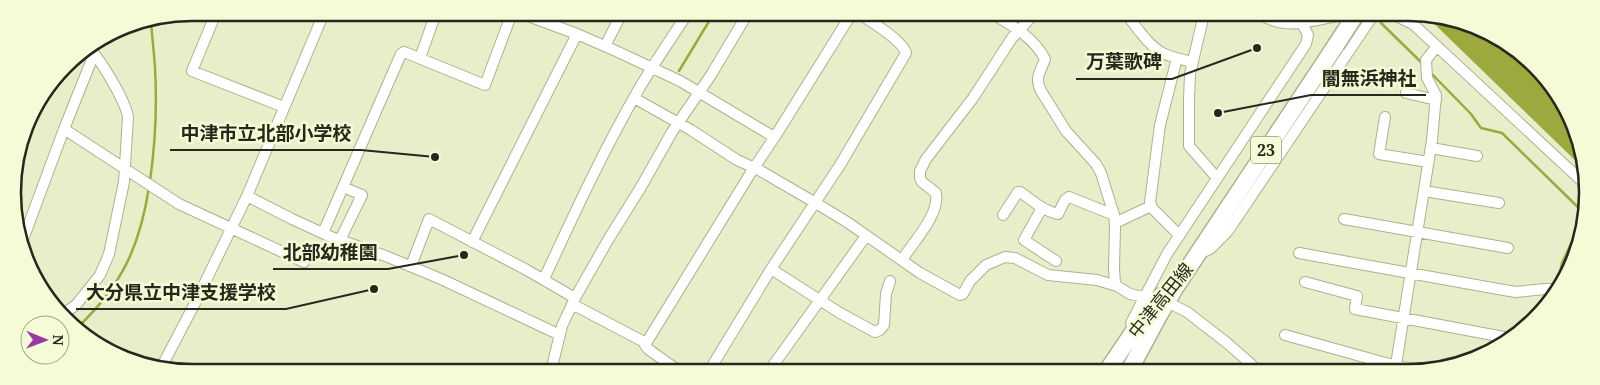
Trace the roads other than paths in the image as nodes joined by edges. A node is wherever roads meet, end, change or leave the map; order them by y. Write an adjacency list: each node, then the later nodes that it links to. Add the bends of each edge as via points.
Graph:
1 (212, 21): 35 (street, via 192,71)
2 (321, 21): 35 (street)
3 (433, 21): 27 (street)
4 (509, 21): 27 (street, via 485,84)
5 (542, 21): 22 (street)
6 (618, 21): 23 (street)
7 (683, 21): 30 (street)
8 (743, 21): 31 (street)
9 (847, 21): 39 (street)
10 (869, 21): 50 (street, via 905,48 906,53 840,165)
11 (1004, 21): 21 (street)
12 (1027, 21): 21 (street)
13 (1131, 21): 28 (street, via 1151,46 1164,55)
14 (1202, 21): 29 (street)
15 (1273, 21): 20 (street)
16 (1312, 21): 20 (street)
17 (1358, 21): 67 (main road, 中津高田線 / 23, bridge, via 1336,45)
18 (1360, 21): 67 (street, via 1228,231 1210,249)
19 (1407, 21): 24 (street)
20 (1302, 23): 45 (street, via 1308,35 1306,44)
21 (1019, 30): 55 (street, via 1045,59 1038,74 1038,87 1066,131 1099,168); 68 (street, via 920,171 922,182 936,193 936,206)
22 (577, 34): 23 (street); 64 (street)
23 (605, 46): 30 (street)
24 (1437, 46): 34 (street, via 1426,60 1427,78); 46 (street)
25 (93, 53): 43 (street, via 127,111)
26 (90, 55): 38 (street)
27 (420, 58): 47 (street, via 404,52 401,54)
28 (1177, 58): 29 (street); 52 (street, via 1157,140)
29 (1193, 62): 45 (street, via 1189,146)
30 (652, 68): 31 (street); 33 (street)
31 (699, 93): 37 (street); 39 (street)
32 (1406, 93): 34 (street)
33 (634, 98): 37 (street); 74 (street, via 590,180)
34 (1436, 100): 40 (street)
35 (284, 107): 49 (street)
36 (1385, 117): 42 (street, via 1379,154)
37 (678, 123): 44 (street, via 736,160); 81 (street)
38 (64, 129): 43 (street); 58 (street)
39 (774, 138): 44 (street)
40 (1431, 148): 41 (street); 42 (street)
41 (1477, 156)
42 (1428, 162): 48 (street)
43 (126, 168): 57 (street, via 165,196); 82 (street, via 105,266)
44 (755, 168): 50 (street); 87 (street)
45 (1218, 178): 61 (street)
46 (1578, 178)
47 (343, 187): 60 (street); 63 (street, via 362,195)
48 (1424, 190): 51 (street); 59 (street)
49 (247, 196): 57 (street); 60 (street)
50 (814, 202): 62 (street); 72 (street)
51 (1499, 203)
52 (1151, 206): 55 (street); 61 (street)
53 (1042, 208): 54 (street, via 1018,192); 55 (street, via 1058,214 1065,200 1072,197); 69 (street, via 1024,240)
54 (1003, 215)
55 (1114, 219): 77 (street)
56 (1344, 219): 59 (street)
57 (230, 229): 70 (street); 88 (street)
58 (26, 232)
59 (1418, 232): 65 (street); 73 (street)
60 (323, 233): 63 (street)
61 (1179, 235): 80 (street, via 1164,259)
62 (866, 236): 68 (street); 79 (street)
63 (340, 240): 71 (street)
64 (472, 242): 71 (street, via 430,219); 74 (street)
65 (1508, 248)
66 (1299, 253): 73 (street)
67 (1197, 255): 80 (main road, 中津高田線 / 23)
68 (902, 260): 77 (street, via 960,295 986,265 1005,257 1015,258 1048,276 1097,280)
69 (1056, 261)
70 (304, 262)
71 (411, 266): 84 (street)
72 (772, 269): 79 (street); 91 (street)
73 (1411, 274): 78 (street, via 1516,292); 83 (street)
74 (544, 279): 81 (street)
75 (890, 281): 79 (street, via 884,325 878,332)
76 (1305, 282): 83 (street, via 1357,296 1355,309)
77 (1117, 286): 80 (street, via 1130,294)
78 (1550, 288)
79 (819, 299): 92 (street)
80 (1156, 300): 93 (main road, 中津高田線 / 23); 94 (main road, 中津高田線 / 23); 95 (street, via 1192,315)
81 (574, 301): 84 (street); 87 (street)
82 (69, 310)
83 (1404, 318): 86 (street); 97 (street)
84 (560, 335): 89 (street)
85 (1285, 336): 96 (street)
86 (1500, 336)
87 (646, 343): 90 (street, via 648,349)
88 (165, 361)
89 (553, 364)
90 (669, 364)
91 (713, 364)
92 (774, 364)
93 (1112, 364)
94 (1132, 364)
95 (1251, 364)
96 (1381, 364)
97 (1396, 364)

